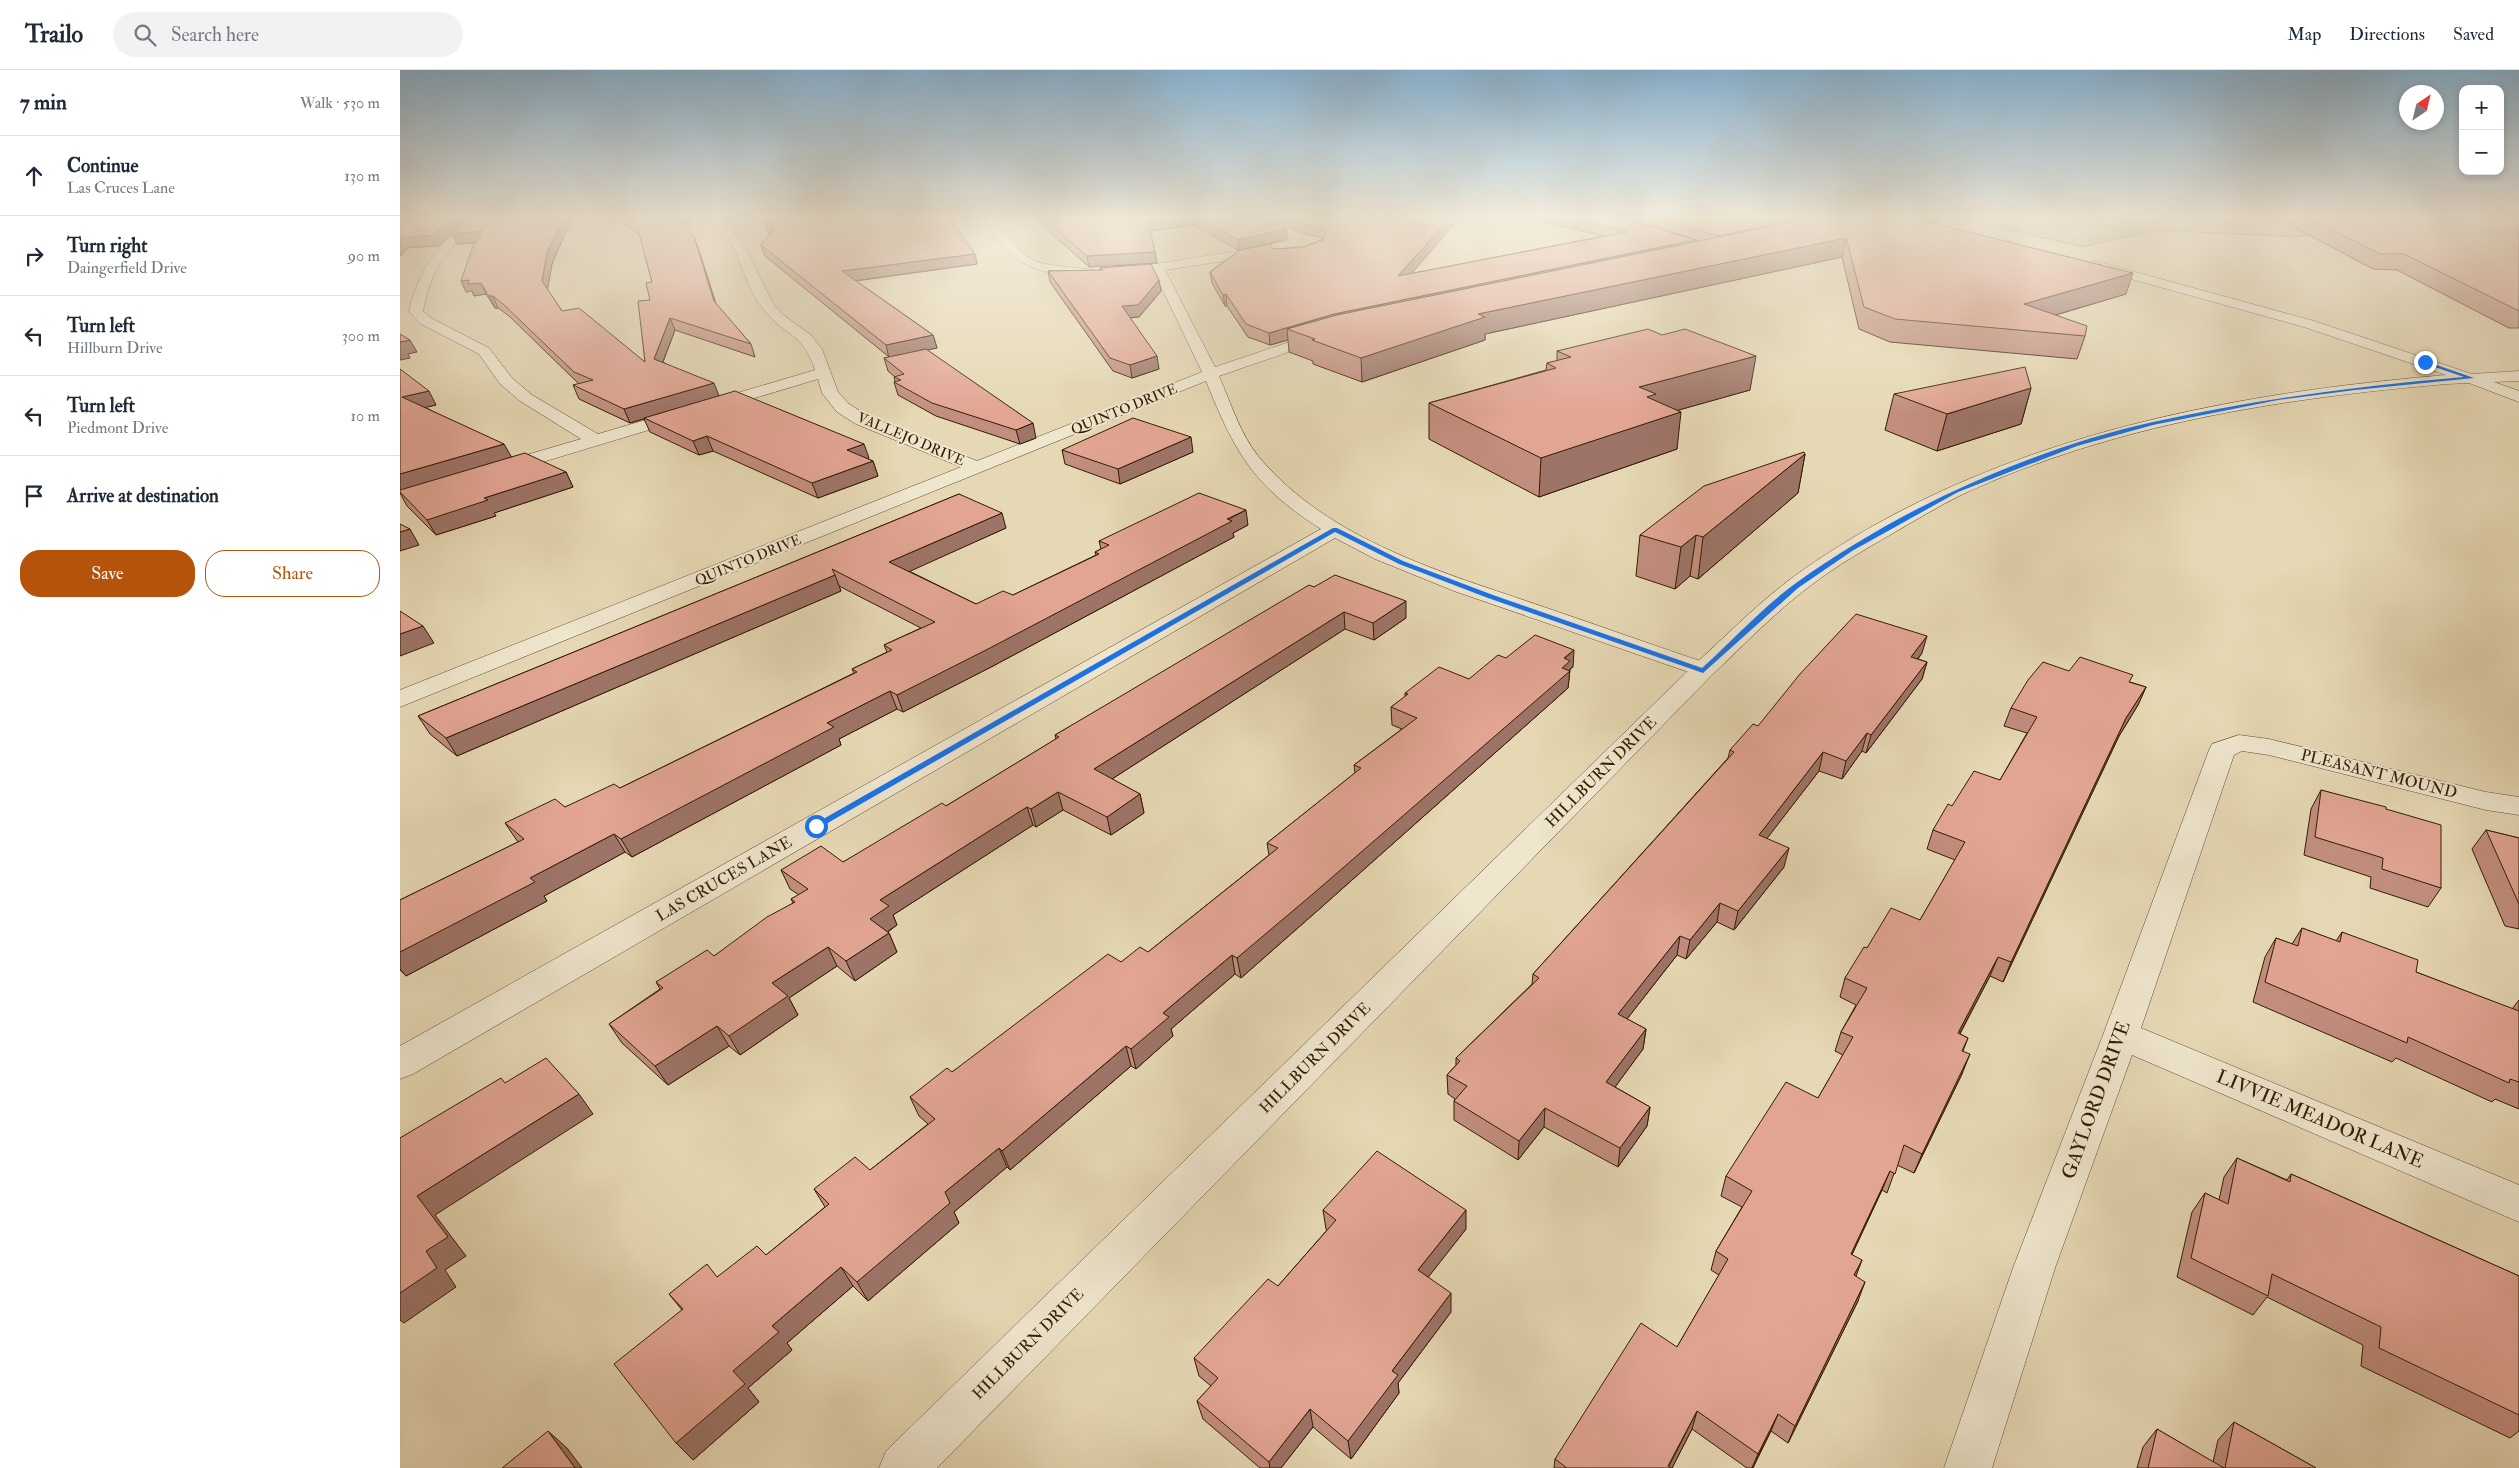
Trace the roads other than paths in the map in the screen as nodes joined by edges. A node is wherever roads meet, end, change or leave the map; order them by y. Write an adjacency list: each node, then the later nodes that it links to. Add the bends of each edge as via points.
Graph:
1 (423, 282): 11 (street, via 416,312 426,321 484,351 506,381 526,398)
2 (756, 282): 6 (street, VALLEJO DRIVE, via 768,307 806,338 817,352)
3 (1165, 282): 7 (street)
4 (2157, 282): 9 (street, via 2311,323)
5 (1344, 330): 7 (street, QUINTO DRIVE, via 1278,349)
6 (824, 372): 11 (street); 12 (street, VALLEJO DRIVE, via 830,393 842,408)
7 (1210, 374): 12 (street, QUINTO DRIVE); 14 (street, via 1229,420 1254,462 1282,491)
8 (2519, 376): 9 (street, HILLBURN DRIVE)
9 (2471, 378): 10 (street); 15 (street, HILLBURN DRIVE, via 2355,388 2227,408 2111,434 2022,464 1956,491 1850,550 1796,586)
10 (2519, 397)
11 (596, 440): 13 (street)
12 (978, 468): 16 (street, QUINTO DRIVE)
13 (484, 474)
14 (1335, 530): 15 (street, via 1401,562 1490,596); 20 (street, LAS CRUCES LANE)
15 (1703, 670): 22 (street, HILLBURN DRIVE)
16 (400, 699)
17 (2239, 743): 18 (street, PLEASANT MOUND, via 2269,747 2477,799); 19 (street, GAYLORD DRIVE, via 2222,750)
18 (2519, 806)
19 (2121, 1034): 21 (street, LIVVIE MEADOR LANE); 23 (street, GAYLORD DRIVE, via 2034,1268)
20 (400, 1064)
21 (2519, 1204)
22 (903, 1468)
23 (1968, 1468)

